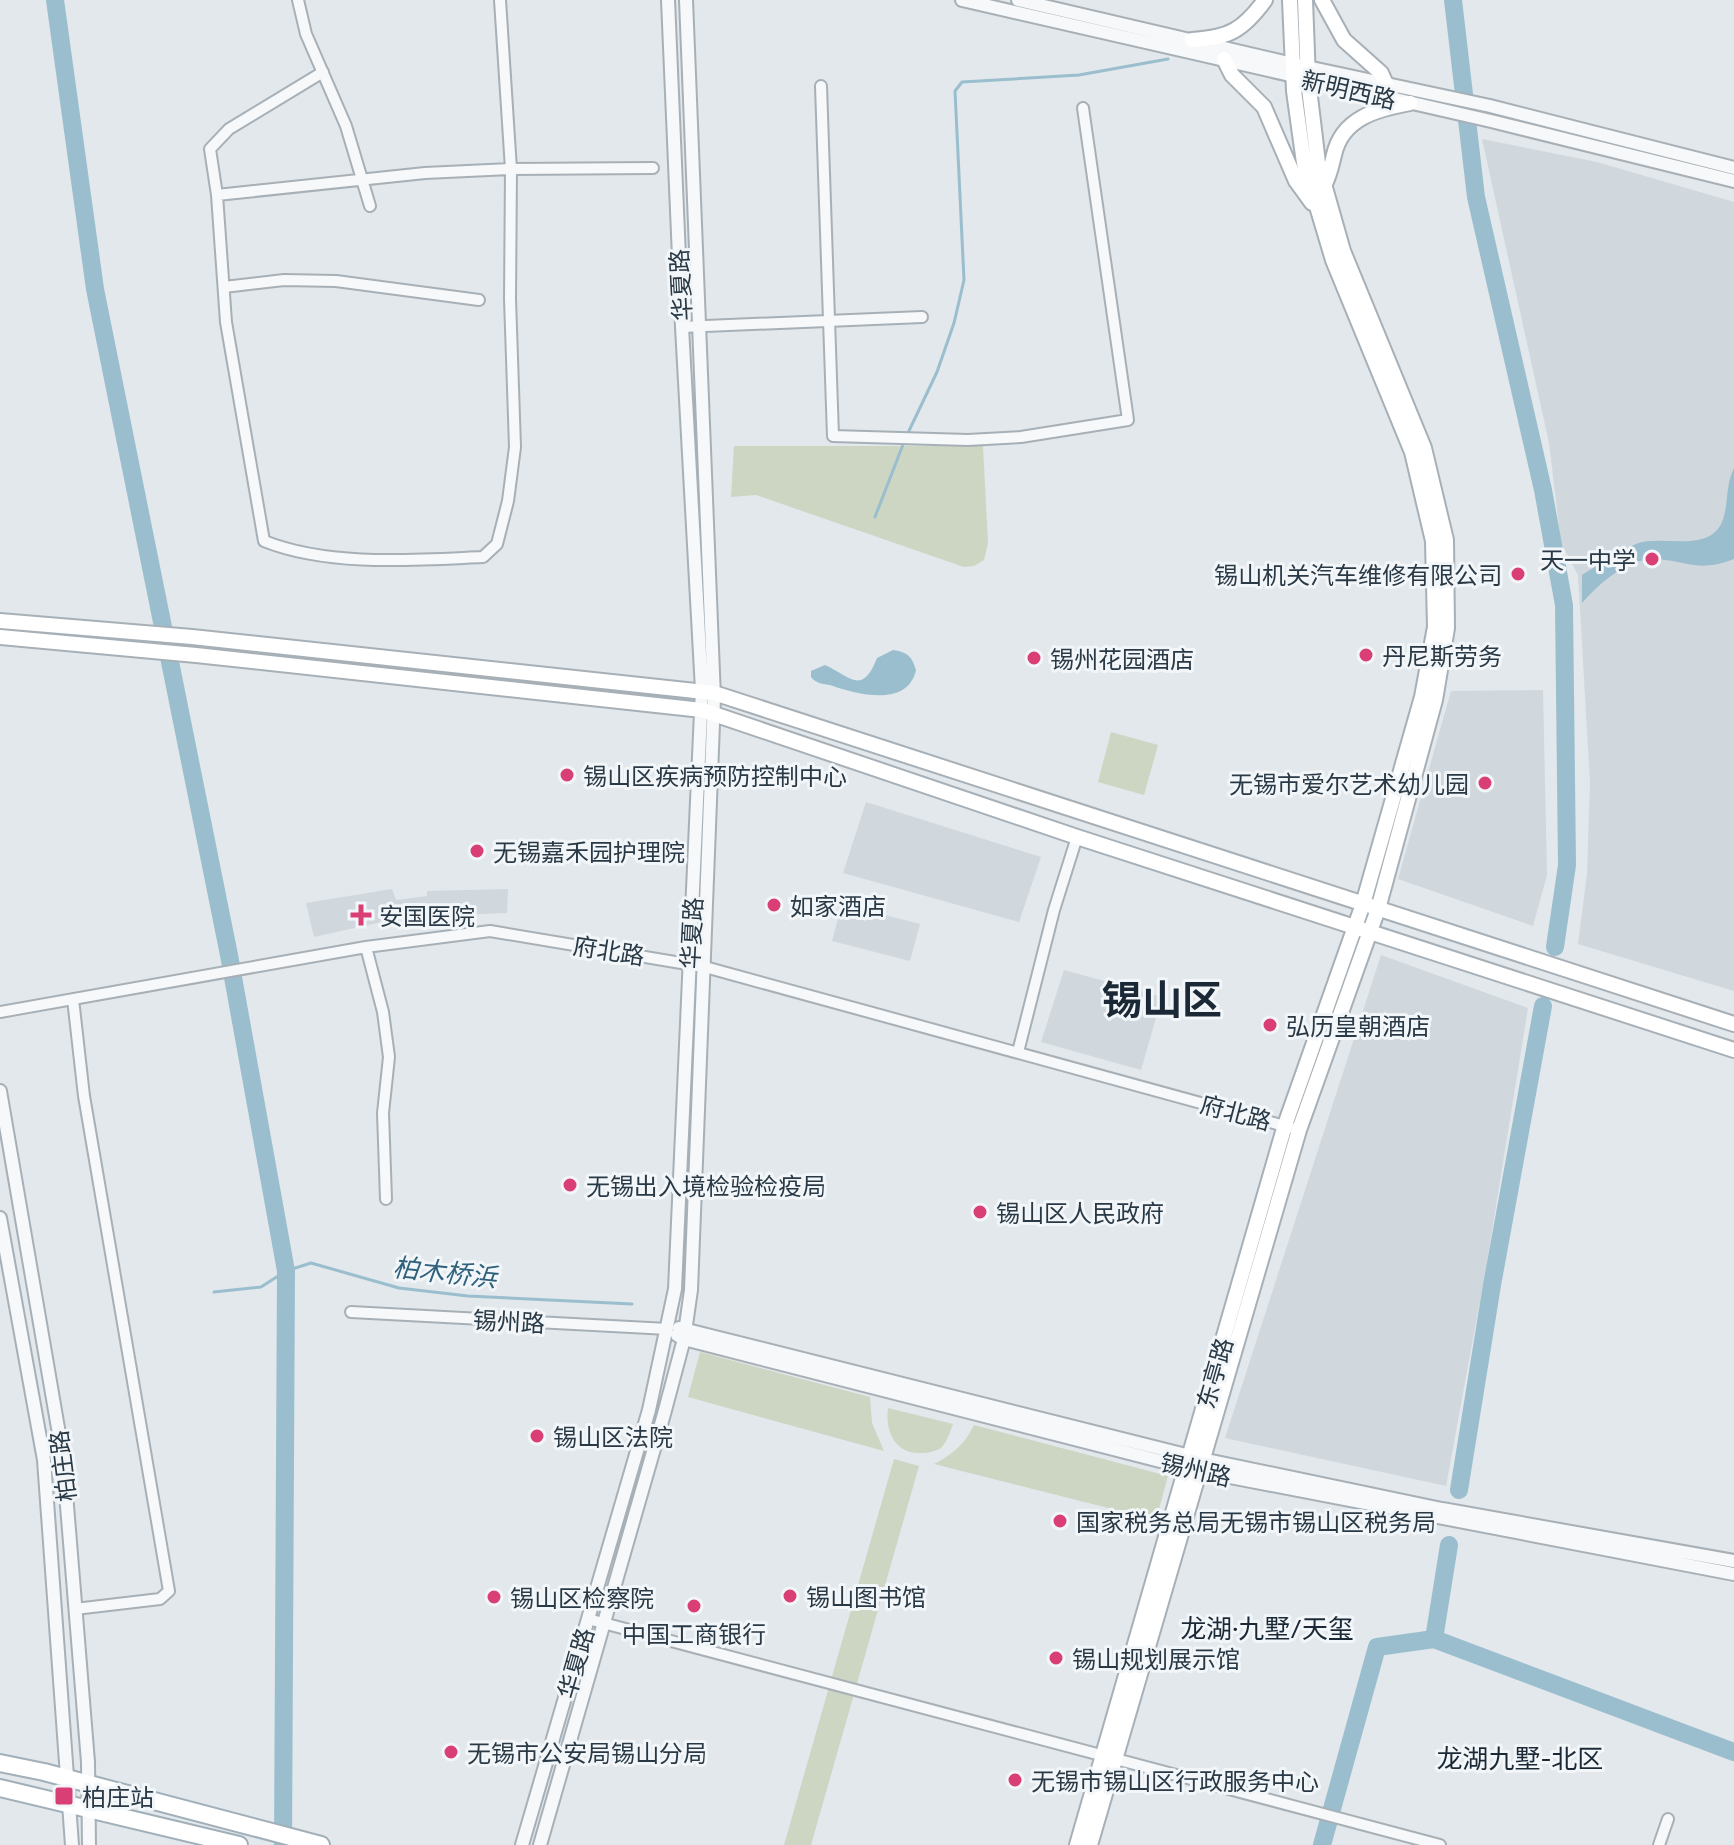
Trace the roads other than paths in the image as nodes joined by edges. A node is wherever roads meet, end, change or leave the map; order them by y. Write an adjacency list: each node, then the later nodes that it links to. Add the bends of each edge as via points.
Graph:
1 (298, 0): 13 (street)
2 (500, 0): 21 (street)
3 (668, 0): 32 (street, 华夏路)
4 (686, 0): 33 (street, 华夏路)
5 (962, 0): 12 (street, 新明西路)
6 (1018, 0): 11 (street, 新明西路)
7 (1265, 0): 11 (main road, via 1233,33)
8 (1290, 0): 14 (main road)
9 (1305, 0): 14 (main road)
10 (1322, 0): 15 (main road, via 1344,40)
11 (1192, 40): 14 (street, 新明西路)
12 (1224, 59): 14 (street, 新明西路); 27 (main road, via 1232,75 1264,107 1296,181)
13 (323, 72): 22 (street); 25 (street, via 229,129 210,149)
14 (1300, 72): 15 (street, 新明西路); 17 (street, 新明西路); 24 (main road, 东亭路); 27 (main road, via 1304,163)
15 (1386, 84): 20 (street, 新明西路)
16 (821, 86): 31 (street)
17 (1410, 103): 23 (street, 新明西路); 24 (main road, via 1353,123 1334,153)
18 (1083, 108): 31 (street, via 1128,420 1008,438 833,436)
19 (653, 168): 21 (street)
20 (1734, 168)
21 (511, 169): 22 (street); 28 (street, via 515,447 497,544 483,557 388,562 281,548 264,541)
22 (362, 180): 25 (street); 26 (street)
23 (1734, 181)
24 (1324, 186): 40 (main road, 东亭路, via 1343,251 1424,448 1446,540 1447,628 1435,700)
25 (217, 195): 28 (street)
26 (370, 206)
27 (1316, 209): 39 (main road, 东亭路, via 1412,452 1433,541 1435,627 1422,697)
28 (224, 287): 29 (street, via 336,281)
29 (479, 300)
30 (922, 317): 31 (street)
31 (829, 321): 33 (street)
32 (682, 327): 33 (street); 36 (street, 华夏路)
33 (698, 327): 36 (street, 华夏路)
34 (0, 621): 36 (main road)
35 (0, 637): 37 (main road)
36 (708, 692): 37 (street, 华夏路); 39 (main road)
37 (708, 712): 38 (main road); 44 (street, 华夏路); 45 (street, 华夏路)
38 (1077, 837): 41 (main road); 50 (street)
39 (1363, 904): 40 (main road); 41 (main road, 东亭路)
40 (1378, 909): 42 (main road, 东亭路); 48 (main road)
41 (1354, 926): 42 (main road); 52 (main road, 东亭路)
42 (1370, 931): 49 (main road); 52 (main road, 东亭路)
43 (366, 947): 44 (street, 府北路, via 490,931); 46 (street, 府北路); 53 (street, via 389,1057 383,1113)
44 (689, 963): 45 (street, 府北路); 56 (street, 华夏路, via 675,1289)
45 (705, 967): 50 (street, 府北路); 57 (street, 华夏路, via 691,1290)
46 (73, 999): 47 (street, 府北路); 61 (street, via 84,1096 169,1591 160,1599)
47 (0, 1012)
48 (1734, 1024)
49 (1734, 1050)
50 (1018, 1052): 52 (street, 府北路)
51 (0, 1091): 61 (street, 柏庄路, via 63,1457)
52 (1292, 1127): 58 (main road, 东亭路)
53 (386, 1199)
54 (0, 1218): 66 (street, 柏庄路, via 44,1460)
55 (351, 1312): 56 (street, 锡州路)
56 (668, 1329): 57 (street, 锡州路); 62 (street, 华夏路)
57 (684, 1334): 58 (street, 锡州路); 63 (street, 华夏路)
58 (1194, 1463): 59 (street, 锡州路); 60 (street, 锡州路); 64 (main road, 东亭路)
59 (1734, 1561)
60 (1734, 1574)
61 (75, 1609): 67 (street, 柏庄路)
62 (588, 1619): 63 (street); 76 (street, 华夏路)
63 (604, 1623): 64 (street); 77 (street, 华夏路)
64 (1109, 1757): 78 (main road, 东亭路); 79 (main road, 东亭路); 80 (street)
65 (0, 1763): 66 (main road)
66 (67, 1778): 67 (main road); 69 (street, 柏庄路)
67 (88, 1784): 70 (street, 柏庄路); 75 (main road)
68 (0, 1788): 69 (main road)
69 (69, 1804): 70 (main road); 72 (street, 柏庄路)
70 (88, 1809): 73 (street, 柏庄路); 74 (main road)
71 (1668, 1819): 81 (street)
72 (72, 1845)
73 (89, 1845)
74 (239, 1845)
75 (321, 1845)
76 (522, 1845)
77 (540, 1845)
78 (1077, 1845)
79 (1090, 1845)
80 (1440, 1845)
81 (1659, 1845)

